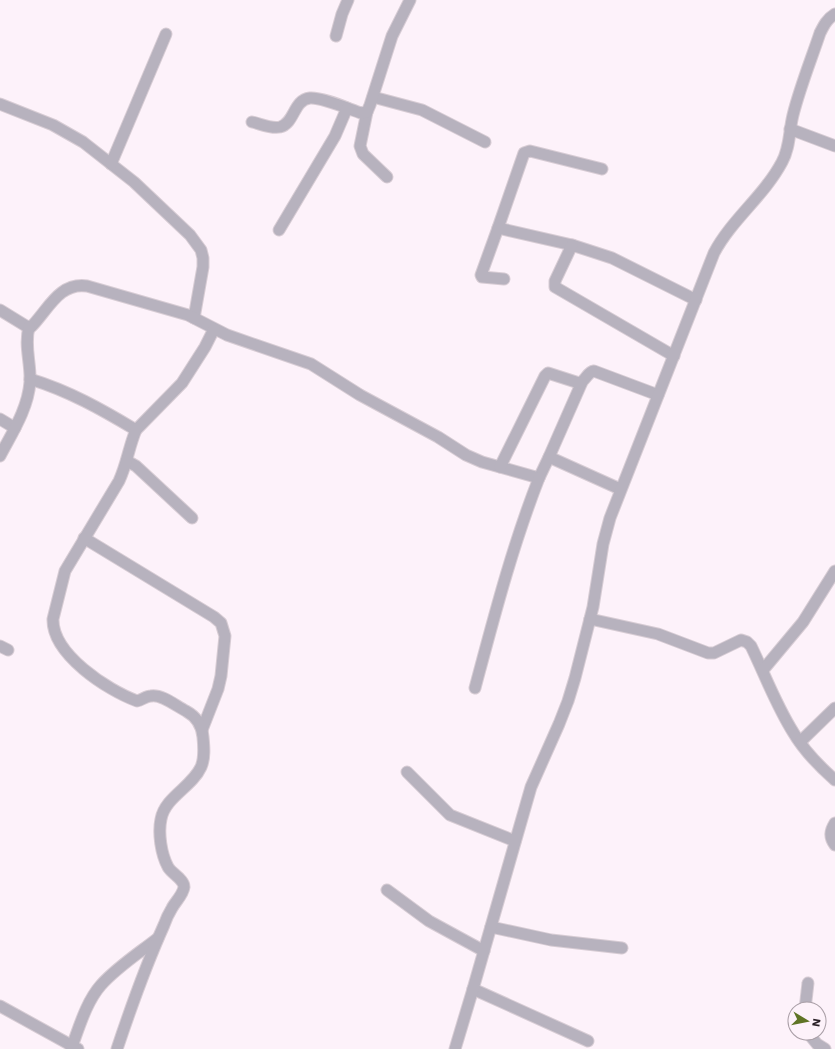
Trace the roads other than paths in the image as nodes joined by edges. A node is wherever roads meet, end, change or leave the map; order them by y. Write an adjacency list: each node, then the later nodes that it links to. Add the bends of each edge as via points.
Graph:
1 (348, 0): 5 (street)
2 (410, 0): 6 (street, via 392,36)
3 (835, 14): 11 (street, via 824,24 820,33)
4 (166, 34): 14 (street)
5 (336, 36)
6 (373, 97): 9 (street); 12 (street, via 422,110)
7 (0, 104): 14 (street, via 69,133)
8 (347, 108): 9 (street); 10 (street, via 309,98 297,105 289,120 281,127); 18 (street, via 335,136)
9 (367, 112): 16 (street, via 360,146 363,154)
10 (252, 122)
11 (790, 129): 13 (street); 21 (street, via 788,150 783,161 768,184 722,239 714,252)
12 (485, 142)
13 (835, 146)
14 (112, 164): 23 (street, via 190,235 201,250 203,267)
15 (602, 169): 17 (street, via 530,152 524,153)
16 (387, 177)
17 (498, 228): 19 (street); 20 (street, via 481,275)
18 (279, 230)
19 (572, 245): 21 (street, via 612,258); 26 (street, via 555,281 557,288)
20 (504, 279)
21 (696, 300): 26 (street)
22 (0, 310): 24 (street)
23 (194, 318): 24 (street, via 79,284 58,296); 25 (street)
24 (29, 327): 27 (street, via 27,343)
25 (214, 329): 32 (street, via 182,383); 36 (street, via 311,364 466,455)
26 (674, 356): 29 (street)
27 (30, 379): 31 (street, via 26,403); 32 (street, via 82,399)
28 (582, 382): 29 (street, via 594,371); 34 (street); 36 (street, via 551,372 546,374)
29 (658, 395): 38 (street)
30 (0, 419): 31 (street)
31 (15, 428): 33 (street)
32 (136, 430): 35 (street)
33 (0, 456)
34 (549, 457): 37 (street); 38 (street)
35 (126, 461): 39 (street, via 142,471); 40 (street, via 119,481)
36 (500, 468): 37 (street)
37 (539, 478): 44 (street, via 502,586)
38 (620, 489): 42 (street, via 603,544)
39 (192, 518)
40 (84, 538): 46 (street, via 221,623 224,636 221,676); 46 (street, via 65,571 53,619 55,634 74,660 94,679 136,700 156,695 163,698 193,715)
41 (835, 571): 43 (street, via 803,622)
42 (590, 619): 43 (street, via 658,634 708,653 718,652 741,640 751,646); 51 (street, via 568,701 531,787)
43 (763, 670): 47 (street, via 775,699)
44 (475, 688)
45 (835, 708): 47 (street)
46 (202, 730): 55 (street, via 201,767 168,804 161,818 159,830 168,866 182,881 184,887)
47 (800, 742): 49 (street, via 814,761)
48 (407, 772): 51 (street, via 450,815)
49 (835, 780)
50 (835, 823): 52 (street, via 830,836)
51 (515, 841): 54 (street)
52 (835, 845)
53 (387, 890): 57 (street, via 429,921)
54 (491, 927): 56 (street, via 551,940); 57 (street)
55 (158, 938): 64 (street, via 101,985 85,1012); 65 (street)
56 (622, 948)
57 (484, 951): 59 (street)
58 (808, 983): 60 (street)
59 (473, 989): 62 (street); 66 (street)
60 (806, 1001)
61 (0, 1006): 64 (street)
62 (588, 1041)
63 (815, 1041): 67 (street)
64 (74, 1048)
65 (117, 1049)
66 (455, 1049)
67 (825, 1049)

